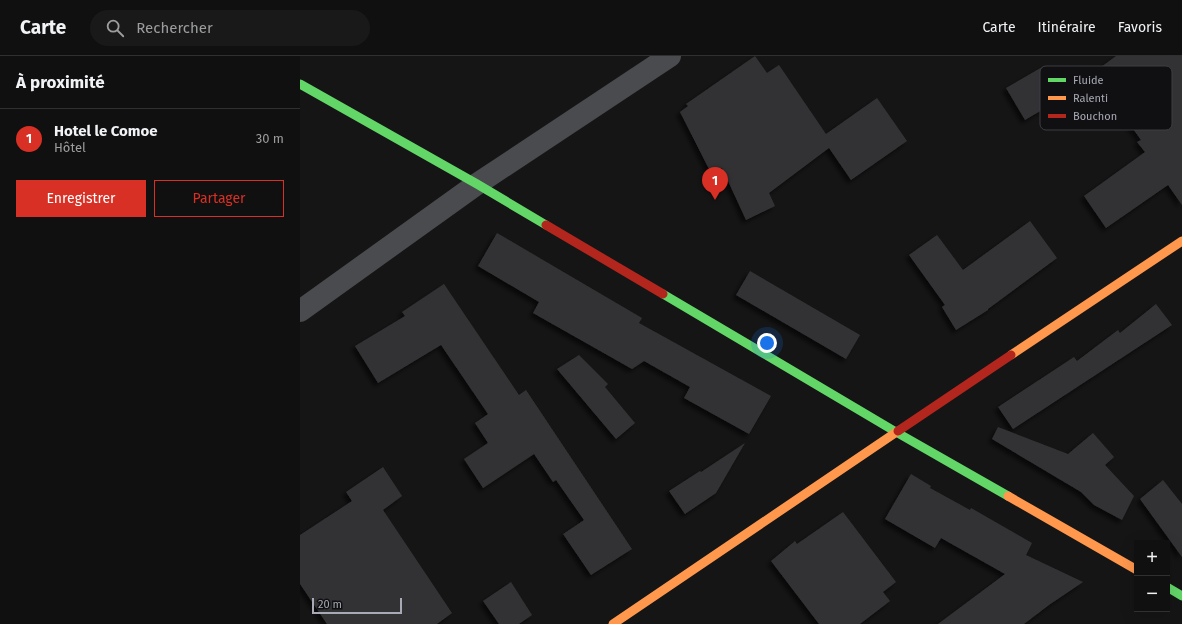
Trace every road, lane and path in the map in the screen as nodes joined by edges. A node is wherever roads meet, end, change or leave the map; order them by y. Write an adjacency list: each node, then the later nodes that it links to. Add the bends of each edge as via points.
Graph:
1 (670, 56): 3 (street)
2 (300, 84): 3 (main road)
3 (477, 184): 5 (street); 6 (main road)
4 (1182, 241): 6 (main road)
5 (300, 311)
6 (896, 432): 7 (main road); 10 (main road)
7 (1134, 568)
8 (1170, 589): 9 (main road)
9 (1182, 596)
10 (613, 624)

